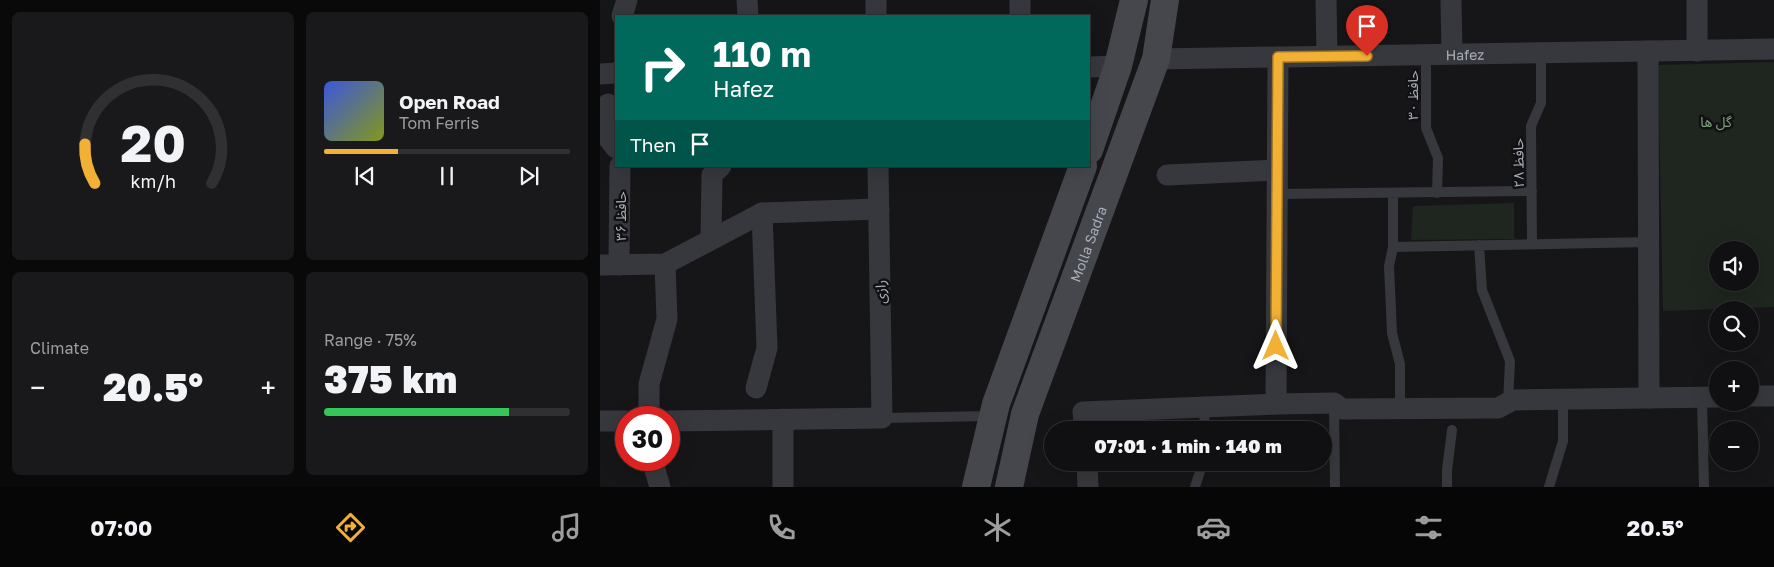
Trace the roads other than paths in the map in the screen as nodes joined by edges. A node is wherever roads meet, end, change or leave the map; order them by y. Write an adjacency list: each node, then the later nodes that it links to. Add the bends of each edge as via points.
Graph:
1 (627, 0): 10 (street)
2 (748, 0): 11 (street)
3 (876, 0): 12 (street)
4 (1020, 0): 13 (street)
5 (1134, 0): 23 (main road)
6 (1165, 0): 22 (main road, Molla Sadra)
7 (1326, 0): 20 (street)
8 (1451, 0): 18 (street)
9 (1697, 0): 16 (street)
10 (622, 15)
11 (748, 15)
12 (876, 15)
13 (1020, 15)
14 (1774, 49): 16 (street, Hafez)
15 (1648, 51): 16 (street, Hafez); 17 (street, Hafez); 43 (street)
16 (1698, 51)
17 (1541, 53): 18 (street, Hafez); 36 (lane, حافظ ۲۸, via 1541,103 1531,126)
18 (1452, 54): 19 (street, Hafez)
19 (1426, 55): 20 (street, Hafez); 38 (lane, حافظ ۳۰, via 1426,128 1438,158)
20 (1327, 56): 21 (street, Hafez)
21 (1278, 57): 22 (street, Hafez); 34 (street)
22 (1156, 59): 77 (main road, Molla Sadra, via 1025,414)
23 (1118, 66): 24 (street); 29 (main road)
24 (1090, 67)
25 (615, 73): 26 (street)
26 (600, 74)
27 (608, 104): 28 (street, via 606,134)
28 (615, 147)
29 (1090, 147)
30 (620, 167): 48 (street, حافظ ۳۶)
31 (720, 167): 42 (street, via 712,175)
32 (878, 167): 40 (street, رازی)
33 (1083, 167): 62 (main road)
34 (1276, 170): 35 (street); 39 (street)
35 (1167, 176)
36 (1532, 191): 38 (lane); 44 (lane, حافظ ۲۸)
37 (1393, 193): 38 (lane); 39 (lane); 46 (lane)
38 (1437, 193)
39 (1276, 194): 57 (street)
40 (879, 209): 41 (street); 63 (street, رازی)
41 (762, 214): 42 (street); 49 (street, via 767,348)
42 (712, 240): 47 (street)
43 (1648, 242): 44 (lane); 53 (street)
44 (1532, 244): 45 (lane)
45 (1480, 246): 46 (lane); 56 (lane, via 1482,290 1510,361)
46 (1393, 247): 60 (lane, via 1389,275 1392,333 1400,364)
47 (665, 264): 48 (street); 58 (street, via 667,319 649,384)
48 (610, 265)
49 (756, 388)
50 (1759, 396): 51 (street)
51 (1774, 396)
52 (1709, 397): 53 (street)
53 (1649, 398): 54 (street)
54 (1563, 400): 56 (street, via 1513,400); 82 (lane, via 1563,441)
55 (1334, 403): 57 (street); 60 (street, via 1342,409); 80 (lane)
56 (1508, 403): 60 (street, via 1498,408)
57 (1276, 404): 59 (street)
58 (649, 406)
59 (1205, 407): 68 (street); 69 (lane)
60 (1400, 409)
61 (1709, 411): 83 (lane)
62 (993, 416): 63 (lane); 76 (main road)
63 (882, 418): 64 (street)
64 (783, 419): 65 (street); 75 (street)
65 (680, 420)
66 (600, 421): 67 (street)
67 (615, 421)
68 (1084, 421)
69 (1204, 421)
70 (1452, 430): 81 (lane)
71 (655, 471): 74 (street)
72 (1087, 471): 78 (street)
73 (1200, 471): 79 (lane)
74 (660, 487)
75 (783, 487)
76 (976, 487)
77 (1009, 487)
78 (1088, 487)
79 (1195, 487)
80 (1335, 487)
81 (1447, 487)
82 (1550, 487)
83 (1704, 487)

